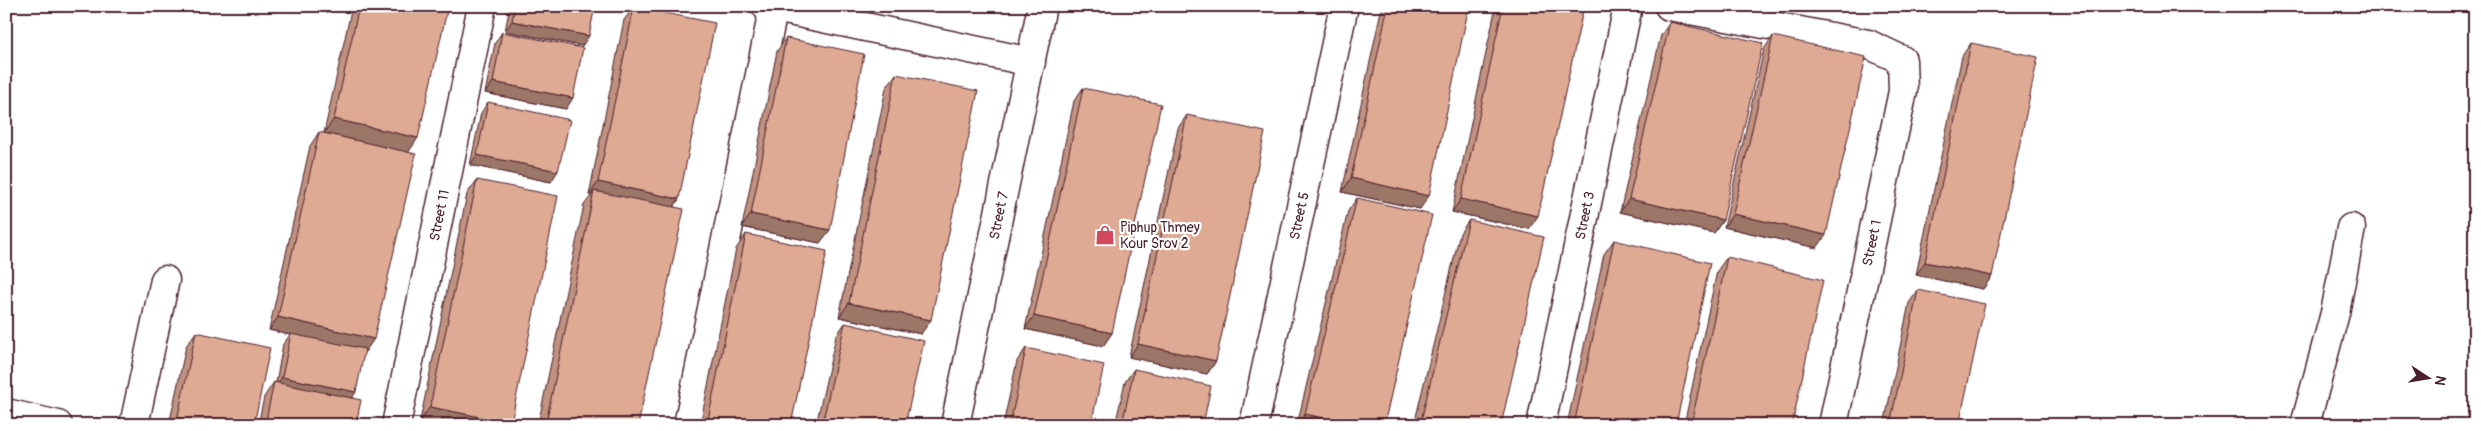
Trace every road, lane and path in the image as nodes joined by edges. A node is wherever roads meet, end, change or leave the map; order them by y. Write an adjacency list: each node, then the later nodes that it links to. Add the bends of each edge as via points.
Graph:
1 (482, 6): 13 (street, Street 11)
2 (1042, 6): 7 (street, Street 7)
3 (1344, 6): 16 (street, Street 5)
4 (1628, 6): 17 (street, Street 3)
5 (1669, 6): 18 (street, Street 1, via 1868,44 1902,60 1903,91)
6 (771, 7): 7 (street); 14 (street)
7 (1031, 62): 15 (street, Street 7)
8 (2351, 228): 19 (street, via 2334,313)
9 (165, 280): 12 (street)
10 (6, 414): 11 (street)
11 (58, 425)
12 (134, 425)
13 (396, 425)
14 (688, 425)
15 (956, 425)
16 (1254, 425)
17 (1541, 425)
18 (1833, 425)
19 (2305, 425)

